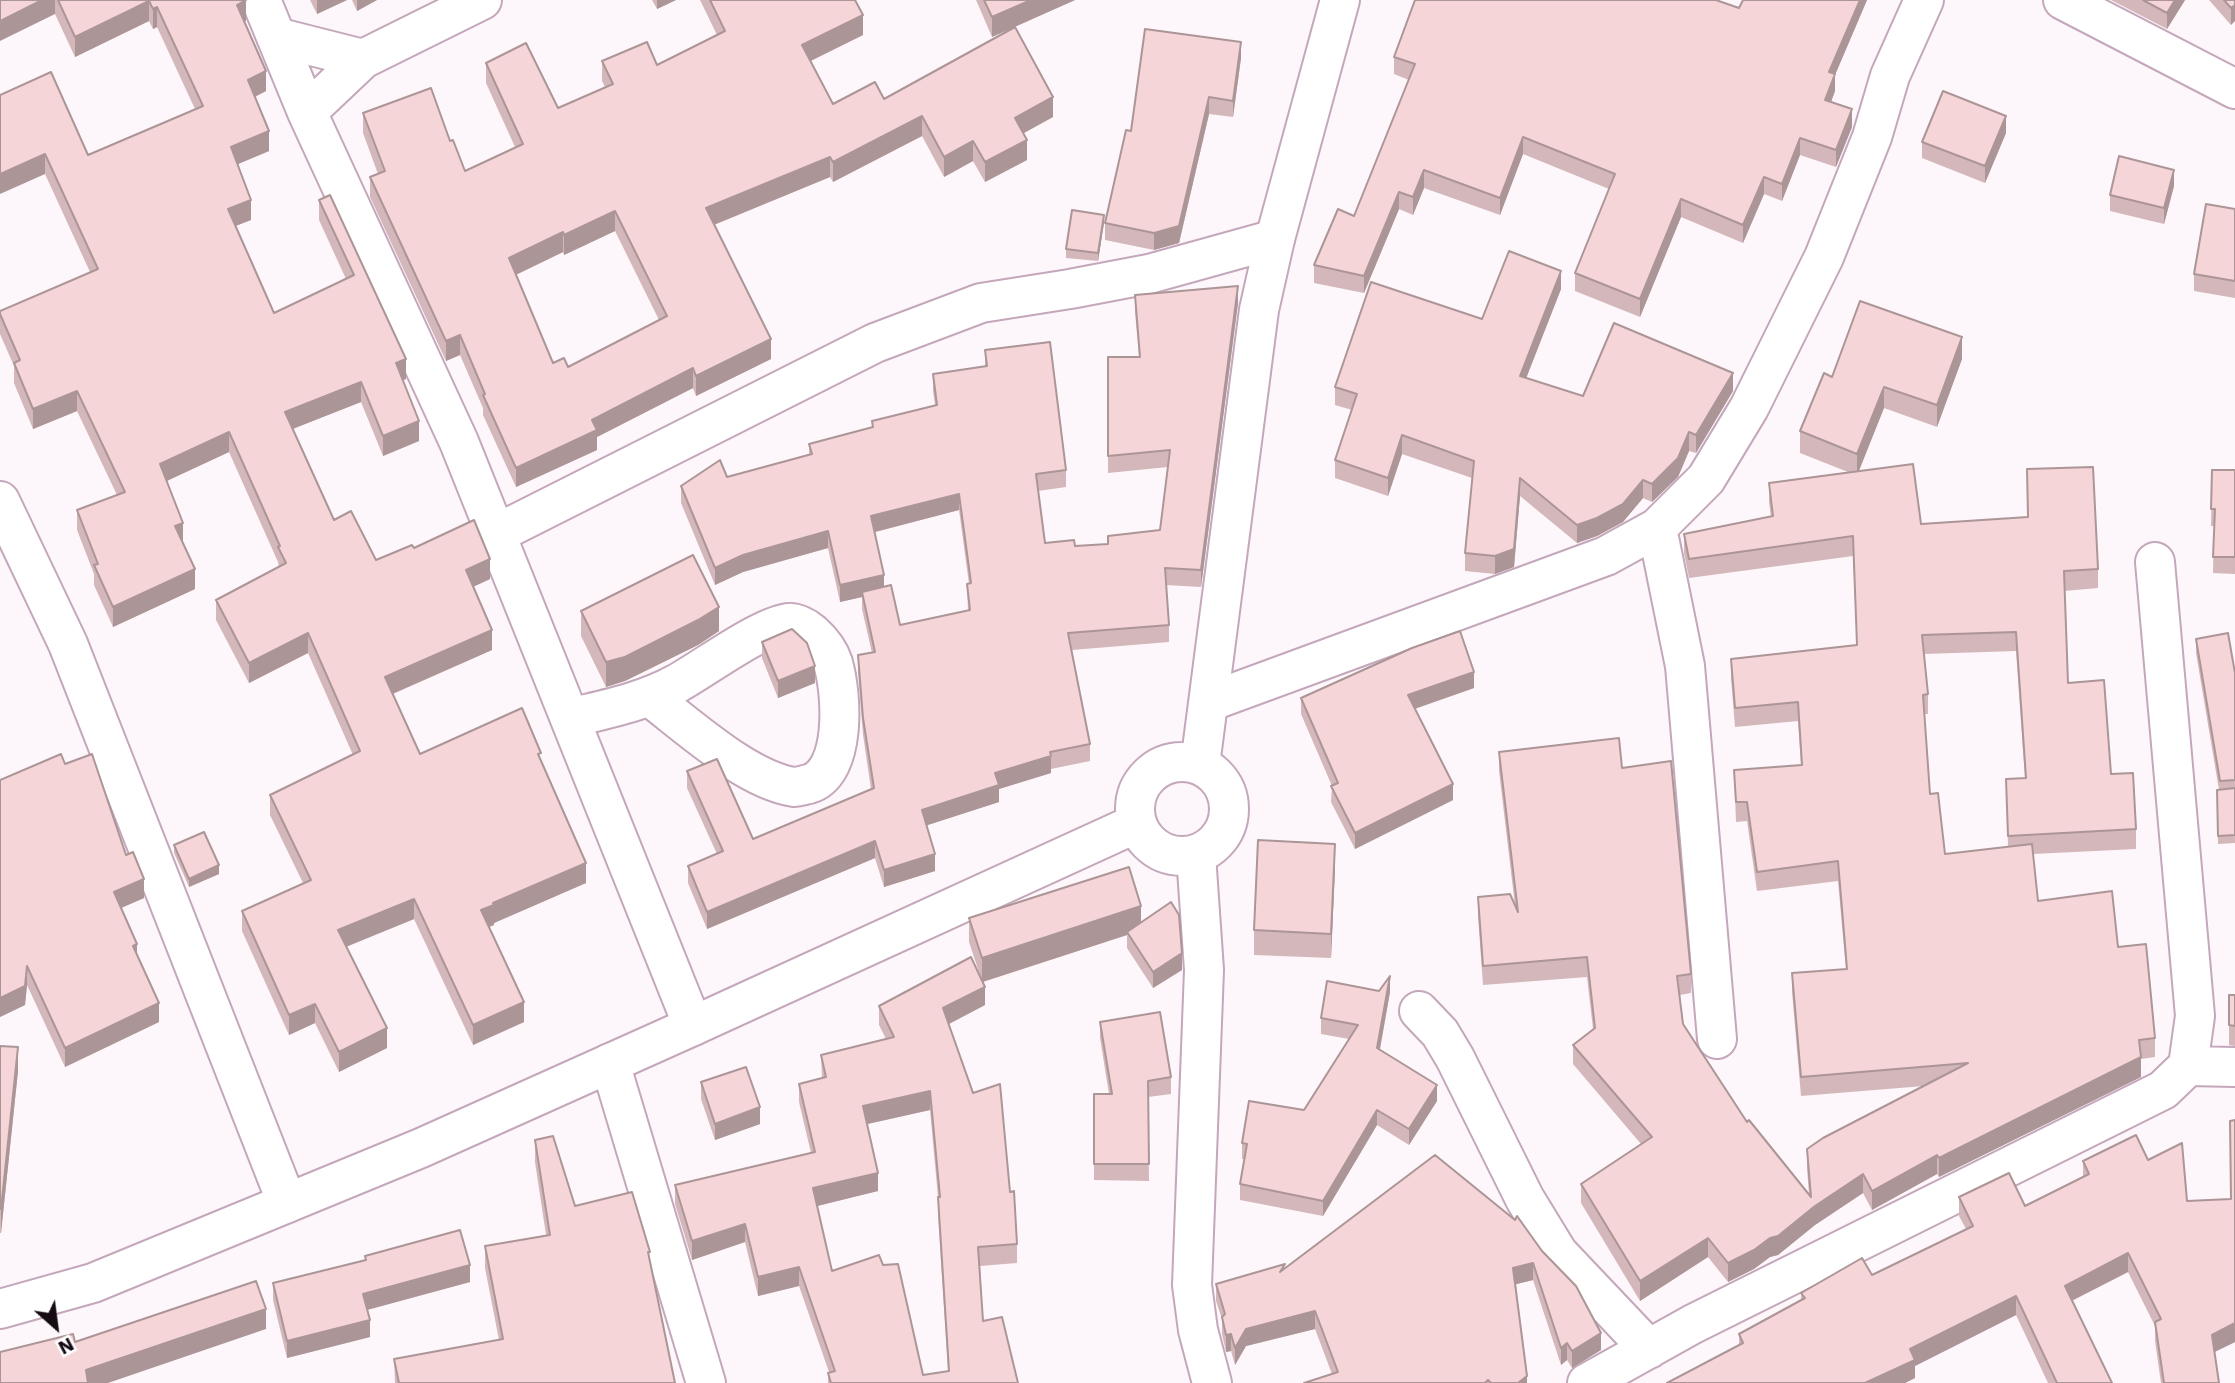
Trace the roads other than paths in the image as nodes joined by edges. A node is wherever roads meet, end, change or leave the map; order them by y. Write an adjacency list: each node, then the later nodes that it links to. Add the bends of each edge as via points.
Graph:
1 (261, 0): 6 (street)
2 (482, 0): 7 (street)
3 (1340, 0): 10 (street)
4 (1924, 0): 12 (street, via 1890,76 1872,137 1824,257 1749,408 1706,479)
5 (2063, 0): 8 (street)
6 (276, 37): 7 (street); 9 (street)
7 (363, 60): 9 (street)
8 (2235, 89)
9 (307, 112): 13 (street, via 459,442)
10 (1275, 239): 13 (street, via 1149,274 981,303 875,343); 16 (street, via 1259,310)
11 (0, 501): 27 (street, via 68,644)
12 (1657, 528): 16 (street, via 1606,556); 23 (street, via 1685,666)
13 (496, 534): 17 (street)
14 (2155, 562): 25 (street, via 2195,1016)
15 (650, 697): 15 (street, via 765,631 790,623 805,628 823,643 837,683 838,740 830,768 816,782 797,787 774,781 740,764); 17 (street)
16 (1209, 702): 18 (street)
17 (570, 718): 22 (street)
18 (1200, 765): 19 (street, via 1179,761 1159,768 1143,782 1135,802); 20 (street, via 1217,775 1227,792 1230,811 1225,830 1213,845)
19 (1137, 822): 20 (street, via 1145,839 1160,850 1177,856); 22 (street)
20 (1196, 855): 31 (street, via 1204,970 1192,1285 1198,1331)
21 (1419, 1011): 29 (street, via 1455,1058 1525,1199 1558,1253)
22 (693, 1026): 24 (street)
23 (1717, 1039)
24 (610, 1063): 27 (street); 30 (street)
25 (2188, 1066): 26 (street); 29 (street, via 2163,1090)
26 (2235, 1067)
27 (287, 1203): 28 (street, via 93,1283)
28 (0, 1309)
29 (1650, 1349): 32 (street)
30 (706, 1383)
31 (1213, 1383)
32 (1587, 1383)

